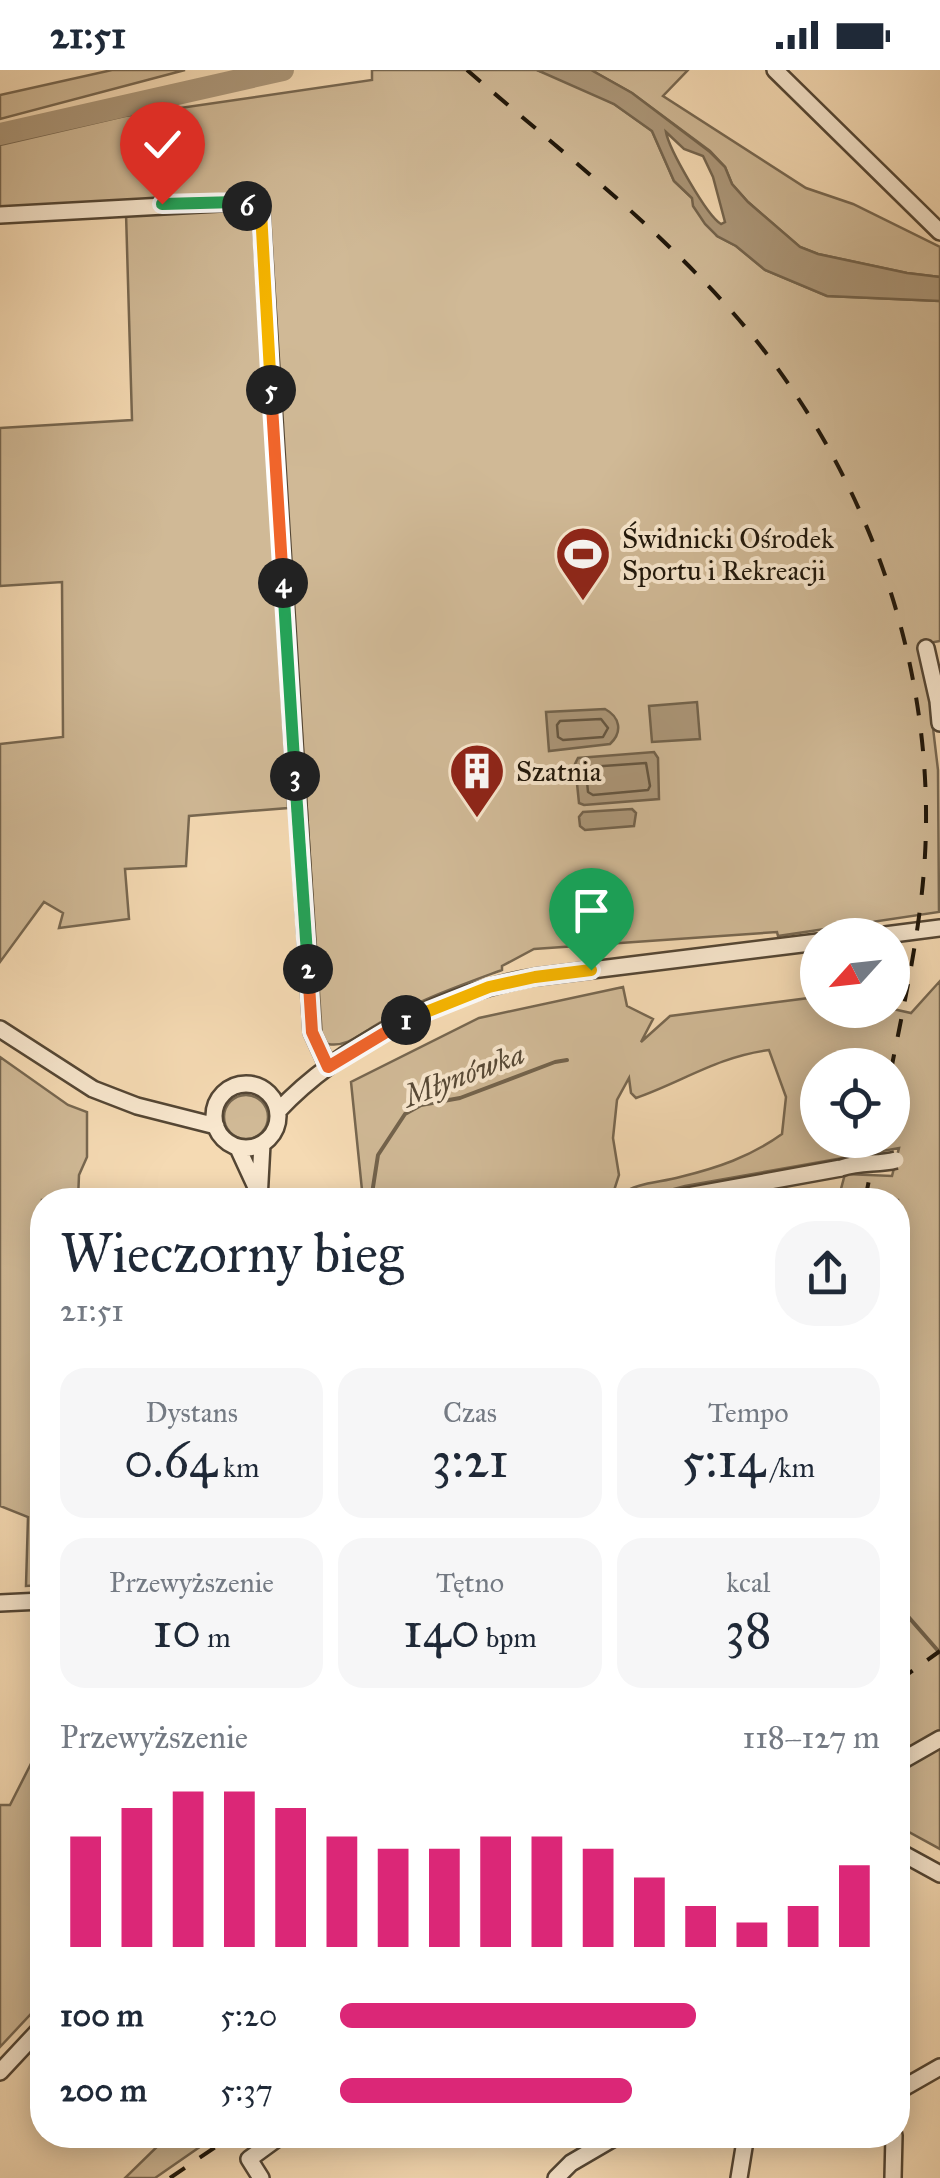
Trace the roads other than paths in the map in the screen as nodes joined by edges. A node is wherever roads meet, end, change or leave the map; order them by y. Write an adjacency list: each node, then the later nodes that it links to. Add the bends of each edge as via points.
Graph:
1 (776, 70): 3 (street)
2 (0, 215): 11 (street, via 237,202 261,212 312,1032)
3 (940, 232)
4 (926, 648): 5 (street)
5 (939, 701): 6 (street)
6 (940, 723)
7 (940, 928): 8 (street)
8 (910, 932)
9 (800, 944): 11 (street, via 489,987 405,1020)
10 (0, 1030): 14 (street, via 94,1090)
11 (328, 1067): 12 (street); 15 (street)
12 (267, 1091): 13 (street, via 247,1084); 15 (street)
13 (220, 1098): 14 (street); 16 (street)
14 (164, 1111): 16 (street)
15 (278, 1111): 17 (street, via 276,1130)
16 (216, 1126): 18 (street)
17 (262, 1144): 18 (street); 21 (street)
18 (238, 1148): 20 (street)
19 (896, 1160): 22 (street, bridge)
20 (255, 1188)
21 (260, 1188)
22 (731, 1188)
23 (30, 1602): 24 (street)
24 (0, 1603)
25 (940, 1739): 26 (street)
26 (910, 1756)
27 (910, 1858): 28 (street)
28 (940, 1874)
29 (30, 2040): 31 (street)
30 (940, 2068): 32 (street)
31 (0, 2072)
32 (910, 2084)
33 (264, 2148): 37 (street, via 249,2159)
34 (597, 2148): 38 (street)
35 (744, 2148): 39 (street)
36 (894, 2148): 40 (street)
37 (261, 2178)
38 (556, 2178)
39 (739, 2178)
40 (893, 2178)

